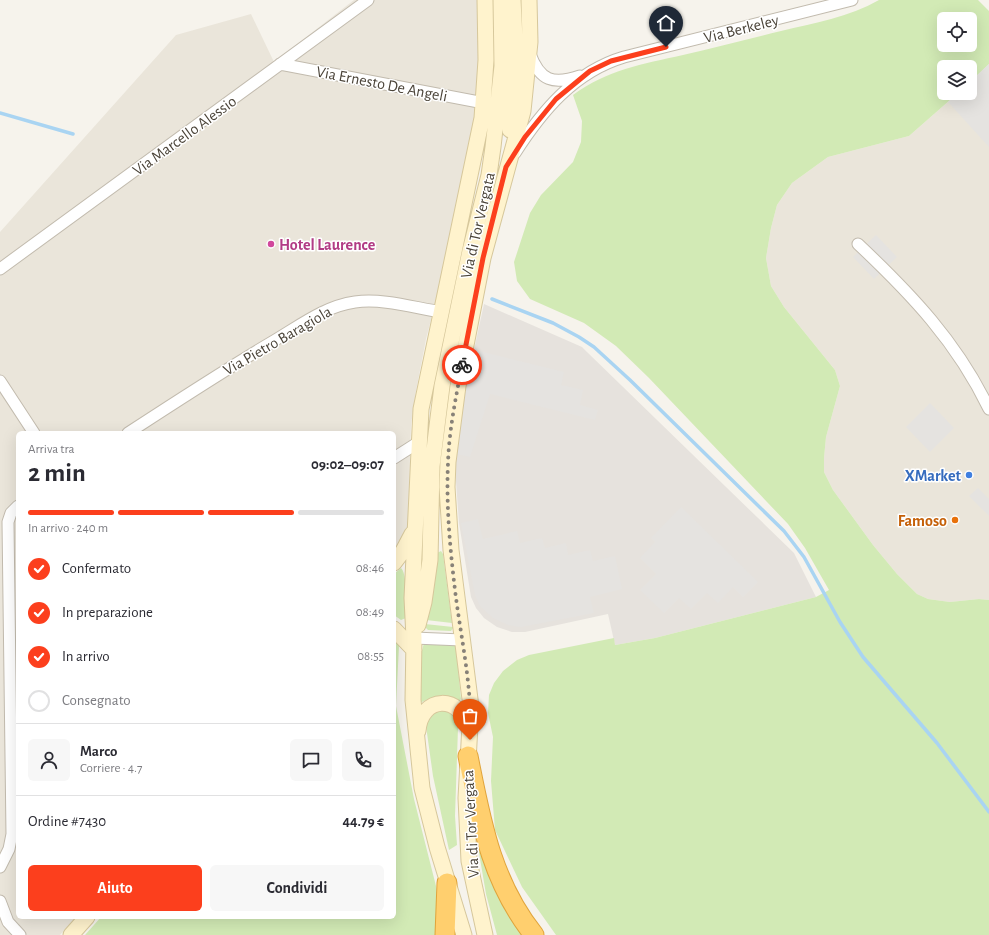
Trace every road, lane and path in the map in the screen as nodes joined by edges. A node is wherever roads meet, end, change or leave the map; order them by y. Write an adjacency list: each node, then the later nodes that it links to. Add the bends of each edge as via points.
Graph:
1 (368, 0): 8 (street, Via Marcello Alessio)
2 (484, 0): 10 (main road, Via di Tor Vergata)
3 (501, 0): 27 (main road, Via di Tor Vergata, via 502,66 492,153 442,386 432,466 430,560)
4 (513, 0): 11 (main road, Via di Tor Vergata, via 516,57)
5 (528, 0): 7 (main road, Via di Tor Vergata)
6 (852, 0): 9 (street, Via Berkeley, via 624,57 605,63)
7 (529, 51): 9 (street, Via Berkeley, via 537,70 547,78 560,80); 11 (main road, Via di Tor Vergata, via 523,112)
8 (280, 64): 10 (street, Via Ernesto De Angeli); 13 (street, Via Marcello Alessio)
9 (586, 74): 11 (street, Via Berkeley, via 562,93 541,116)
10 (484, 103): 14 (main road, Via di Tor Vergata)
11 (506, 167): 26 (main road, Via di Tor Vergata, via 483,258 449,446 447,487 451,550)
12 (858, 244): 16 (street, via 906,290 942,332 971,373)
13 (0, 270)
14 (442, 312): 18 (street, Via Pietro Baragiola, via 360,301 328,309); 19 (main road, Via di Tor Vergata, via 425,384)
15 (0, 382): 17 (street)
16 (989, 409)
17 (33, 431)
18 (131, 431)
19 (418, 442): 20 (street); 23 (main road, Via di Tor Vergata)
20 (396, 457)
21 (16, 508): 22 (street)
22 (4, 522): 28 (street)
23 (414, 532): 24 (main road); 27 (main road, Via di Tor Vergata)
24 (396, 560)
25 (396, 630): 27 (main road)
26 (462, 640): 27 (street); 30 (main road, Via di Tor Vergata, via 471,699)
27 (414, 644): 29 (main road, Via di Tor Vergata, via 412,694)
28 (4, 653): 32 (street, via 12,834 10,846)
29 (418, 744): 30 (main road, via 418,728 423,714 430,707 441,704 455,706 463,713 468,724); 33 (main road, Via di Tor Vergata, via 422,788)
30 (469, 748): 40 (main road, Via di Tor Vergata, via 466,798 469,861); 41 (highway, via 481,819 495,867 513,905)
31 (16, 852): 32 (street)
32 (1, 862)
33 (447, 883): 38 (highway); 39 (main road, Via di Tor Vergata)
34 (0, 902): 36 (street, via 8,922)
35 (85, 919): 37 (main road)
36 (20, 935)
37 (71, 935)
38 (445, 935)
39 (464, 935)
40 (485, 935)
41 (534, 935)

